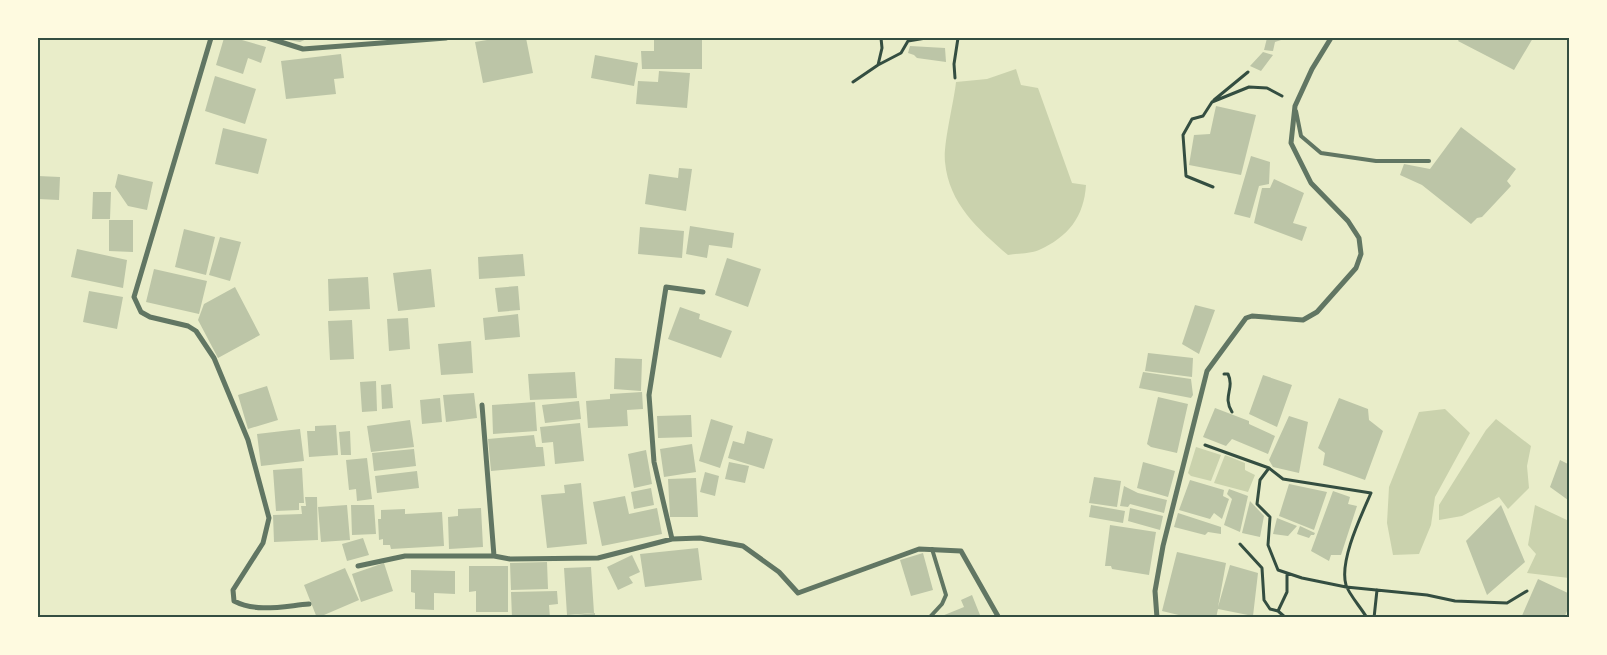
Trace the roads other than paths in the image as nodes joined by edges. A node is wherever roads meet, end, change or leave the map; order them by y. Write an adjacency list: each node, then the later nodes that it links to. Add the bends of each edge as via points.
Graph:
1 (210, 38): 13 (street, via 134,297 142,312 150,317 196,330 214,358 248,440 269,518 263,542 233,590 234,601 245,607 257,608)
2 (268, 38): 3 (street, via 304,49)
3 (446, 38)
4 (1331, 38): 5 (street)
5 (1295, 106): 6 (lane, via 1301,136 1321,153); 16 (street, via 1291,143 1311,183 1348,221 1359,238 1361,254 1356,268 1317,312 1303,320 1246,318 1206,371 1156,582)
6 (1429, 162)
7 (704, 292): 9 (street, via 666,288 649,395 654,462)
8 (482, 404): 11 (street)
9 (672, 540): 10 (street, via 700,538 742,546 779,572 798,592 920,549); 11 (street, via 598,558 510,559)
10 (932, 550): 14 (lane, via 946,596); 15 (street, via 961,551)
11 (494, 556): 12 (street, via 405,556)
12 (358, 566)
13 (309, 604)
14 (929, 618)
15 (999, 618)
16 (1157, 618)

